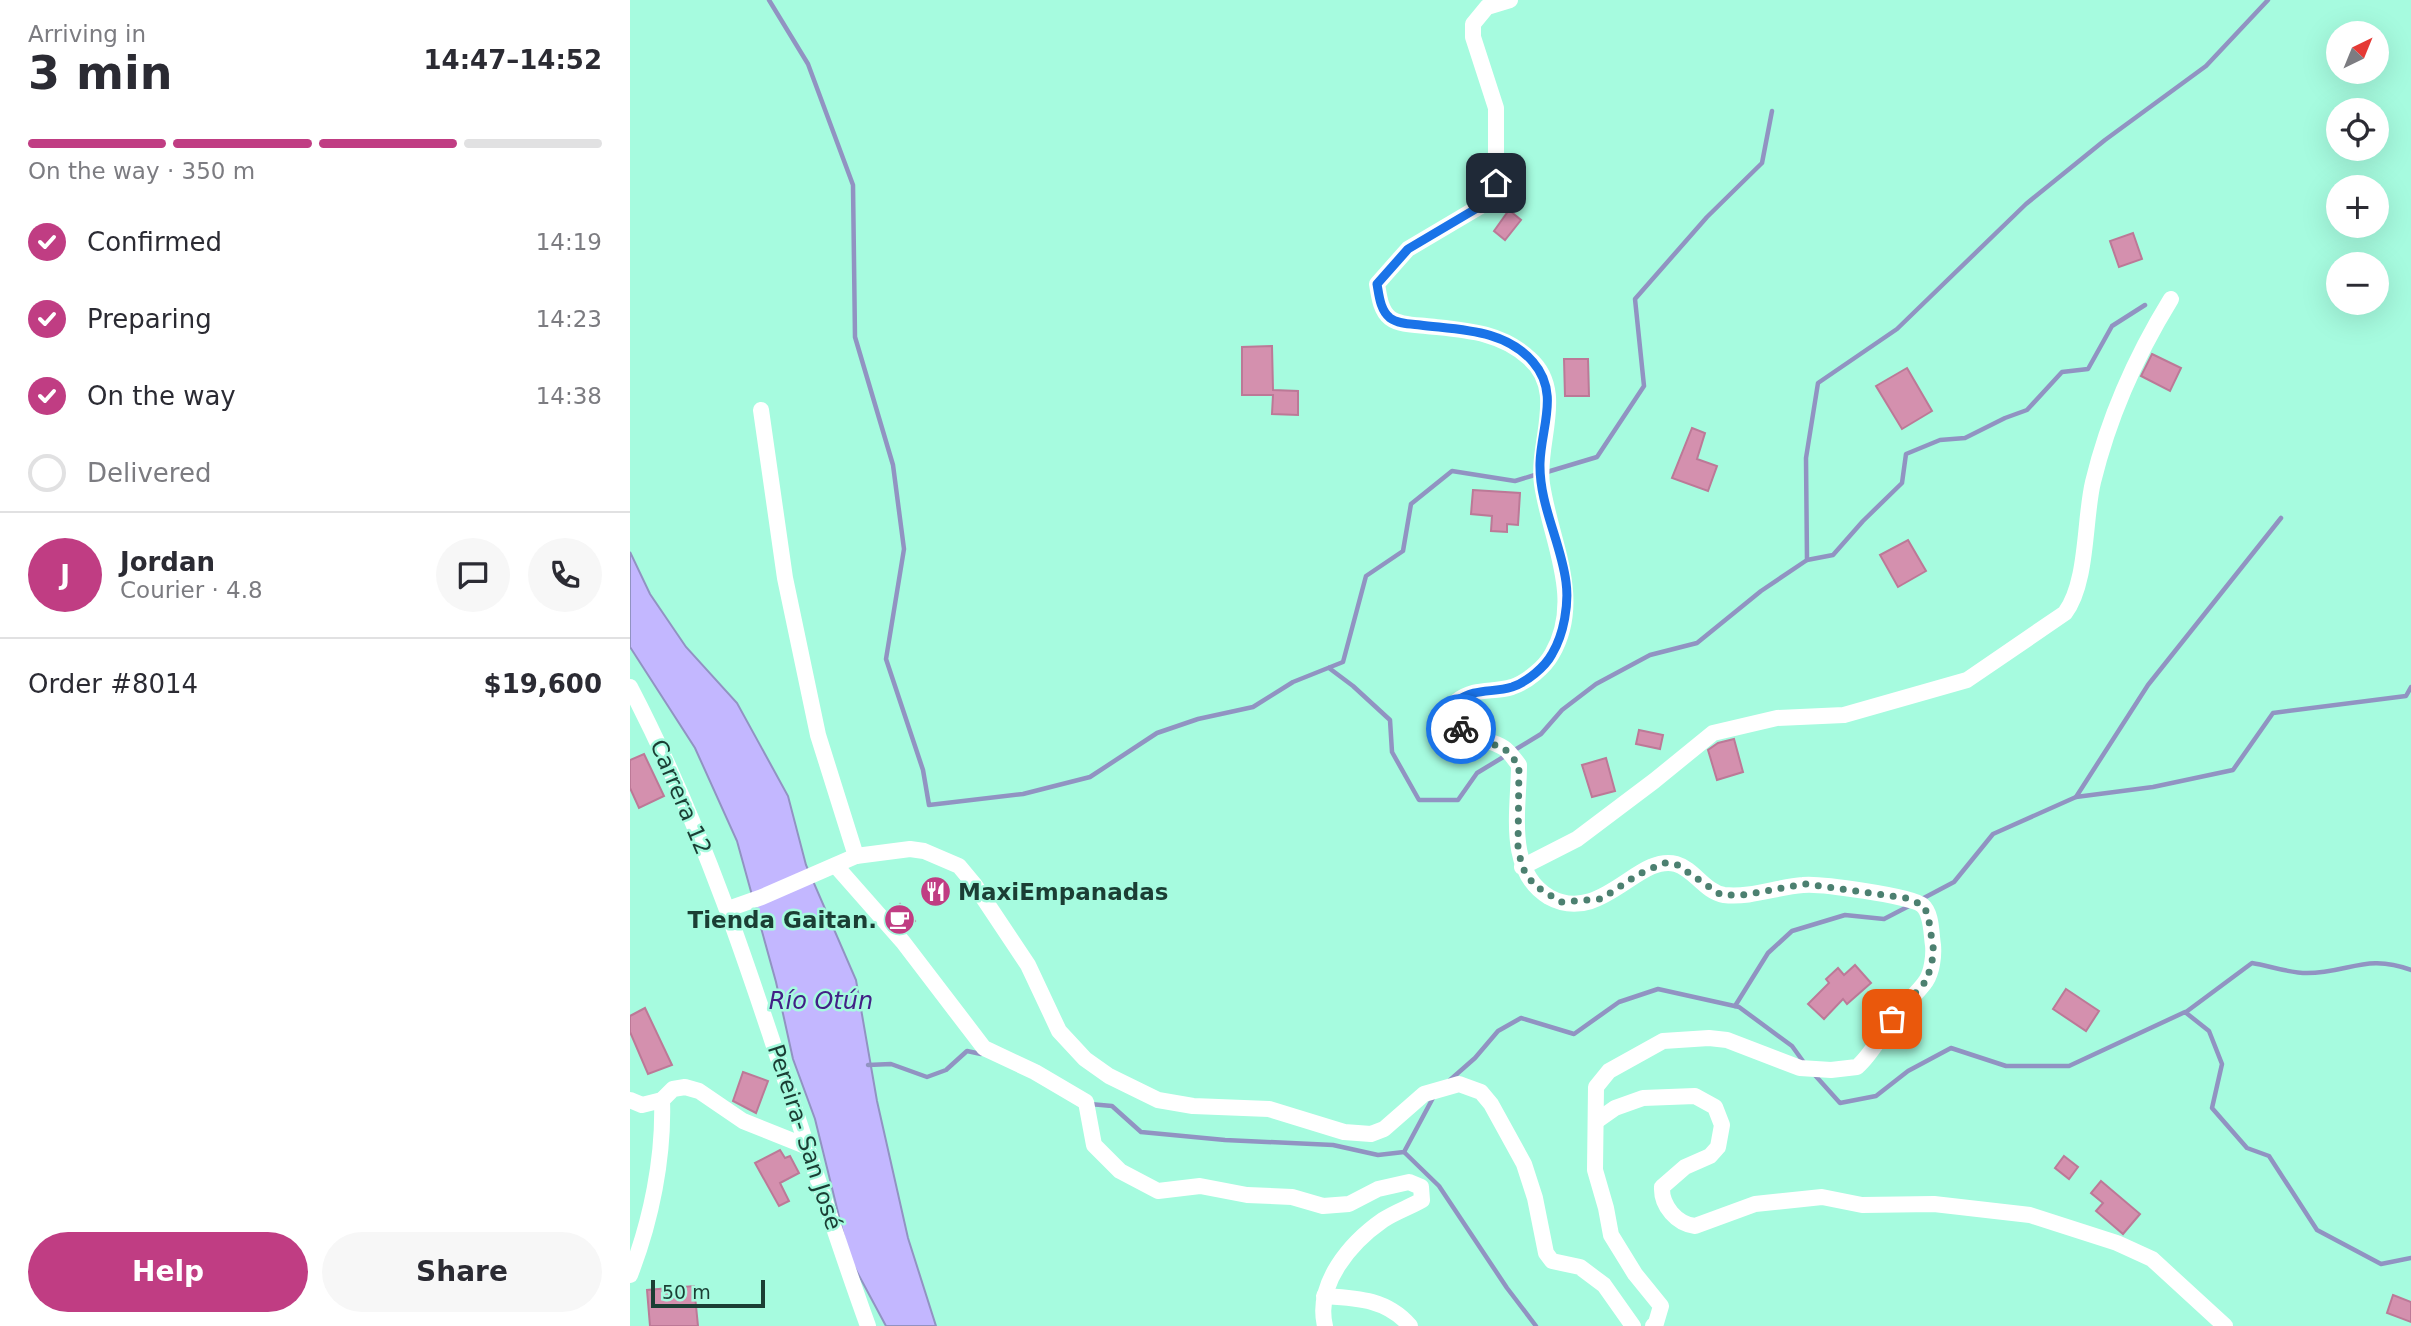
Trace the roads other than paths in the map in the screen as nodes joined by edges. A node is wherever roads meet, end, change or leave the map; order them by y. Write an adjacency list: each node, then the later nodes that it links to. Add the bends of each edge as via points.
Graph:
1 (1510, 0): 7 (street, via 1487,7 1473,24 1496,108 1493,194 1484,204 1408,249 1377,284 1380,303 1390,318 1494,336 1518,348 1544,375 1549,401 1541,483 1566,581 1559,639 1539,670 1513,687 1470,693 1457,701 1453,711 1453,720 1466,734 1504,748 1519,765)
2 (2171, 299): 7 (street, via 2118,400 2092,483 2077,585 2065,613 1967,680 1844,715 1777,719 1713,733 1577,839)
3 (761, 410): 5 (street, via 785,578 817,735)
4 (630, 687): 8 (street, Carrera 12, via 667,758)
5 (856, 856): 6 (street); 18 (street, via 910,849 937,854 959,866 1028,965 1059,1031 1109,1076 1157,1100 1269,1109 1343,1132 1371,1134 1384,1129 1424,1094 1459,1084 1481,1092 1524,1164 1546,1254 1552,1261 1580,1267 1604,1285)
6 (836, 866): 8 (street); 14 (street, via 903,942 984,1048 1035,1072 1088,1108 1094,1145 1120,1171 1158,1191 1200,1186 1292,1197 1323,1206 1349,1204 1378,1189 1417,1183 1424,1191 1422,1199 1381,1222 1359,1243 1336,1268)
7 (1522, 867): 11 (street, via 1534,885 1561,902 1601,899 1664,863 1676,864 1721,895 1805,884 1906,898 1923,905 1928,915 1934,953 1927,980 1857,1067 1800,1068 1727,1040 1663,1041 1609,1071 1596,1087)
8 (728, 909): 12 (street, Pereira- San José)
9 (630, 1100): 10 (street, via 642,1105)
10 (662, 1100): 12 (street, via 673,1089 699,1091 743,1121); 13 (street, via 663,1126 644,1238)
11 (1598, 1120): 19 (street, via 1595,1170 1611,1235 1661,1306); 20 (street, via 1643,1098 1695,1096 1715,1107 1722,1125 1718,1147 1662,1187 1661,1197 1669,1210 1687,1225 1755,1204 1822,1197 1862,1205 1934,1204 2017,1213 2117,1243 2152,1259)
12 (808, 1146): 15 (street, Pereira- San José)
13 (630, 1275)
14 (1324, 1296): 16 (street); 17 (street, via 1377,1302)
15 (868, 1326)
16 (1325, 1326)
17 (1410, 1326)
18 (1633, 1326)
19 (1653, 1326)
20 (2225, 1326)

